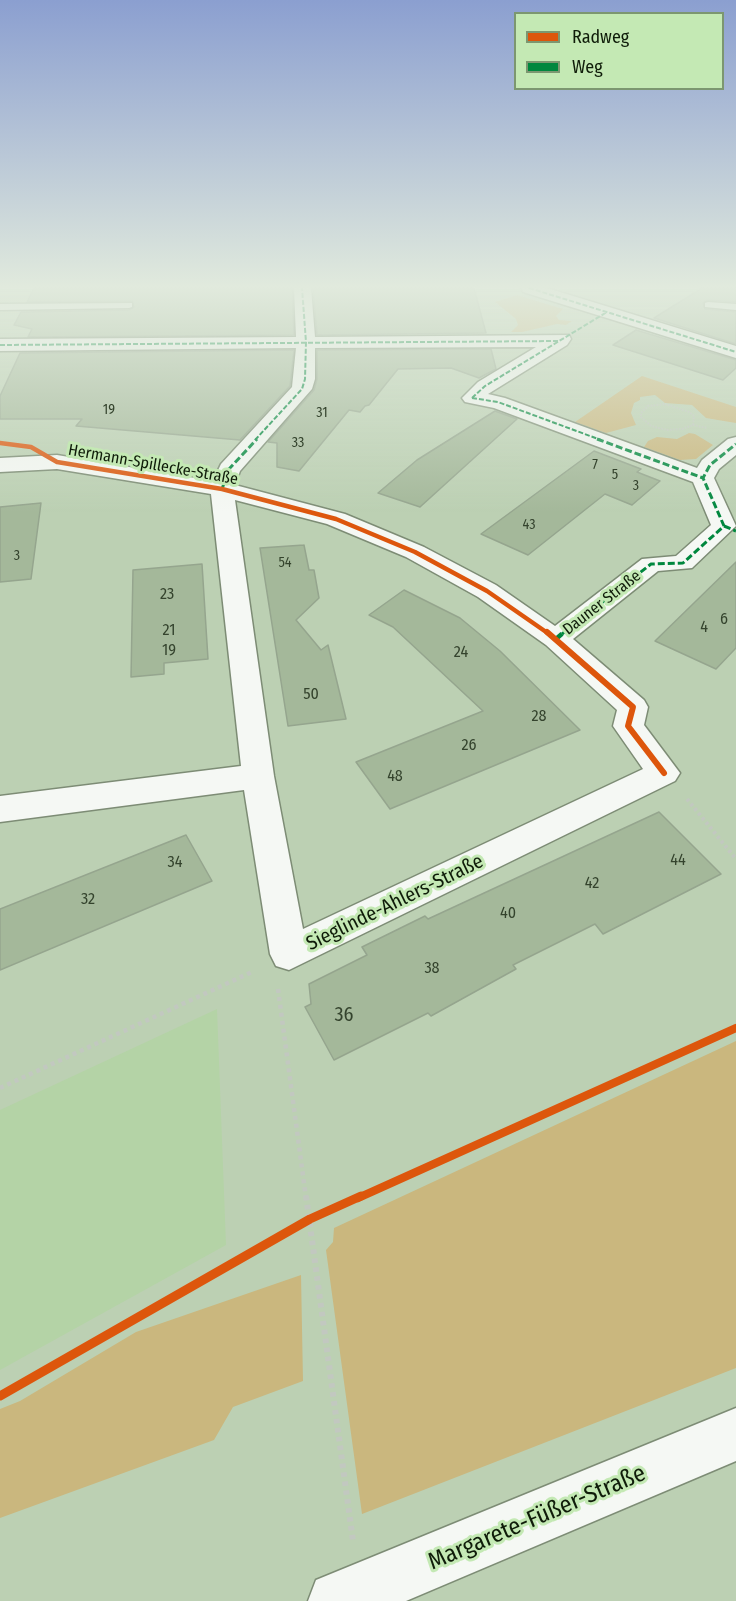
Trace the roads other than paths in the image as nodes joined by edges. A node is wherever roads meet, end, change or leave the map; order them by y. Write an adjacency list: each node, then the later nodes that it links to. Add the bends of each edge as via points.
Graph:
1 (305, 363): 8 (street, Hermann-Spillecke-Straße, via 302,389 229,469)
2 (524, 363): 7 (street, via 472,398 498,402)
3 (0, 443): 5 (street, Hermann-Spillecke-Straße, via 32,447)
4 (736, 444): 7 (street, via 710,465)
5 (57, 462): 6 (street, Hermann-Spillecke-Straße); 8 (street, Hermann-Spillecke-Straße)
6 (0, 465)
7 (703, 478): 9 (street, Dauner Straße)
8 (222, 489): 10 (street, Hermann-Spillecke-Straße, via 336,519 416,552 487,591); 12 (street, Sieglinde-Ahlers-Straße)
9 (730, 529): 10 (street, Dauner Straße, via 683,563 651,564)
10 (556, 639): 11 (street, Hermann-Spillecke-Straße, via 633,707 628,726)
11 (664, 773): 12 (street, Sieglinde-Ahlers-Straße, via 282,957)
12 (258, 776): 13 (street)
13 (0, 809)
14 (736, 1434): 15 (street, Margarete-Füßer-Straße)
15 (349, 1596)

